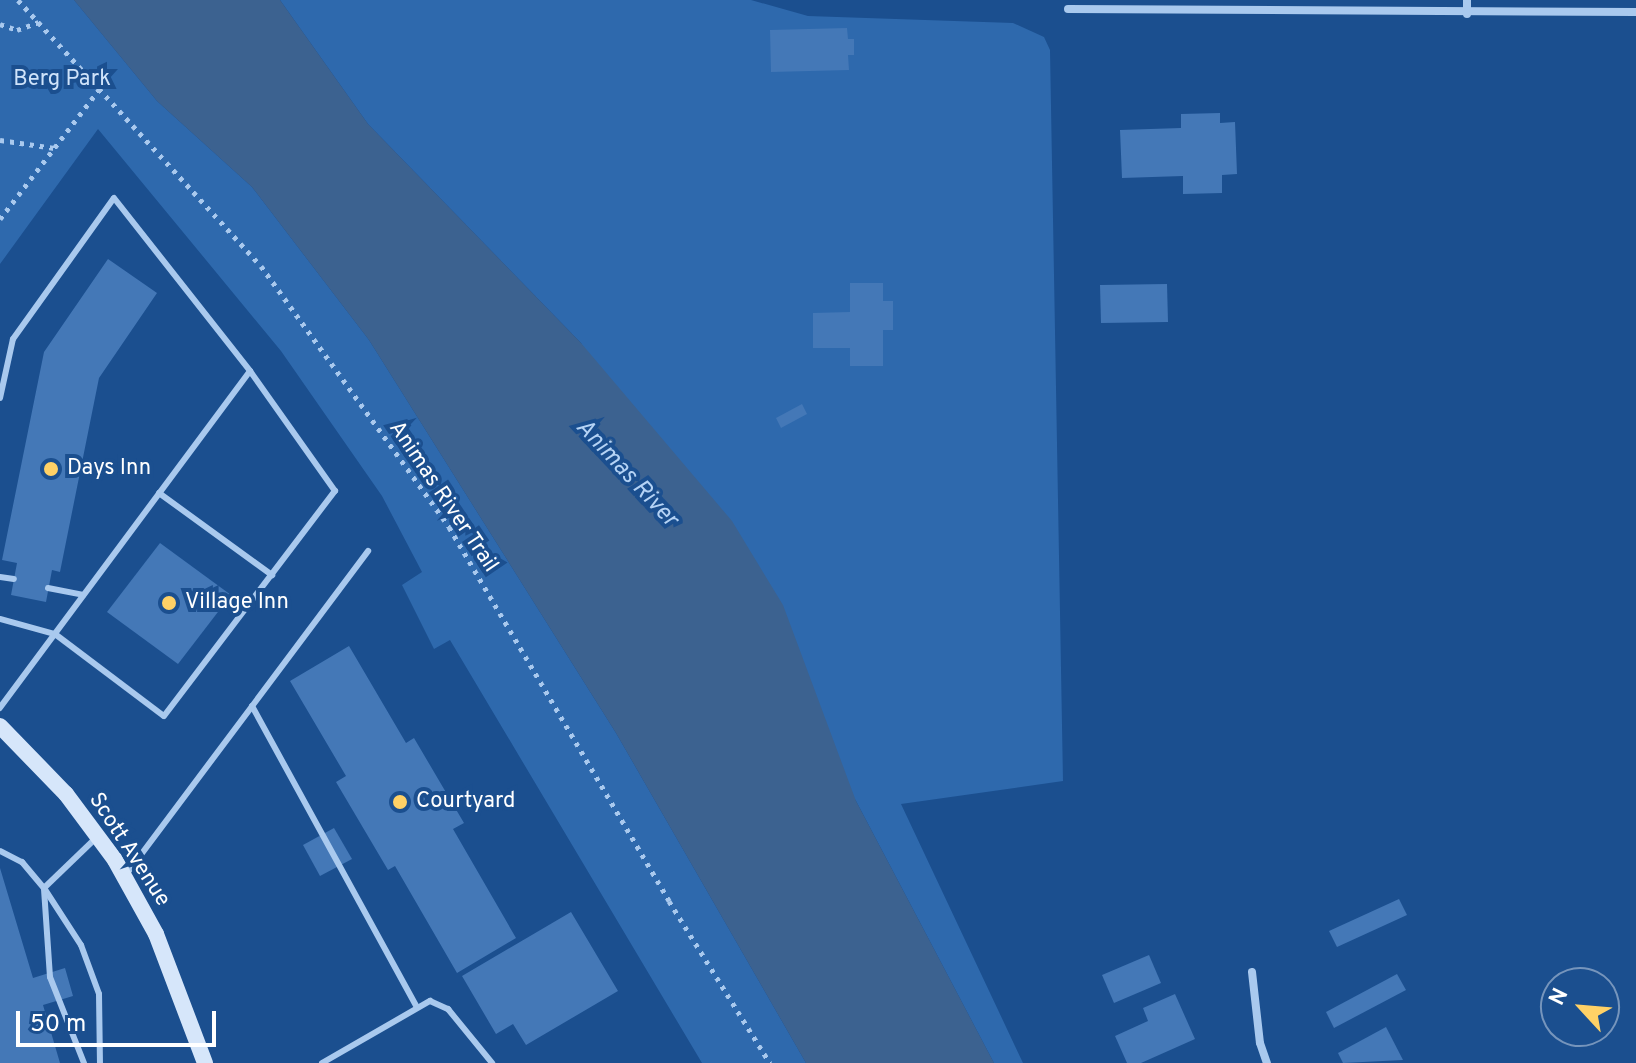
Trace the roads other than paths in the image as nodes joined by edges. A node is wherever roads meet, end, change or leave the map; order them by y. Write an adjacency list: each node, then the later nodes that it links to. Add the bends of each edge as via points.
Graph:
1 (1467, 0): 4 (street)
2 (1068, 9): 4 (street)
3 (1636, 12): 4 (street)
4 (1467, 14)
5 (250, 371): 6 (lane, via 114,198 13,339); 7 (lane); 9 (lane, via 335,491)
6 (0, 398)
7 (159, 493): 9 (lane); 13 (lane)
8 (368, 551): 16 (lane)
9 (272, 575): 15 (lane, via 164,716)
10 (0, 577): 11 (lane)
11 (14, 579)
12 (48, 588): 13 (lane)
13 (83, 595): 15 (lane)
14 (0, 619): 15 (lane)
15 (55, 634): 17 (lane)
16 (252, 706): 21 (lane); 24 (lane)
17 (0, 708)
18 (0, 726): 19 (main road, Scott Avenue, via 39,763)
19 (99, 836): 21 (main road, Scott Avenue); 22 (lane)
20 (0, 851): 22 (lane, via 22,862)
21 (125, 876): 27 (main road, Scott Avenue, via 166,956)
22 (44, 888): 25 (lane, via 50,977); 26 (lane, via 63,912 93,971 102,1021)
23 (1252, 972): 30 (street)
24 (416, 1006): 28 (lane); 29 (lane, via 430,1001 448,1009)
25 (84, 1063)
26 (100, 1063)
27 (205, 1063)
28 (322, 1063)
29 (492, 1063)
30 (1267, 1063)

